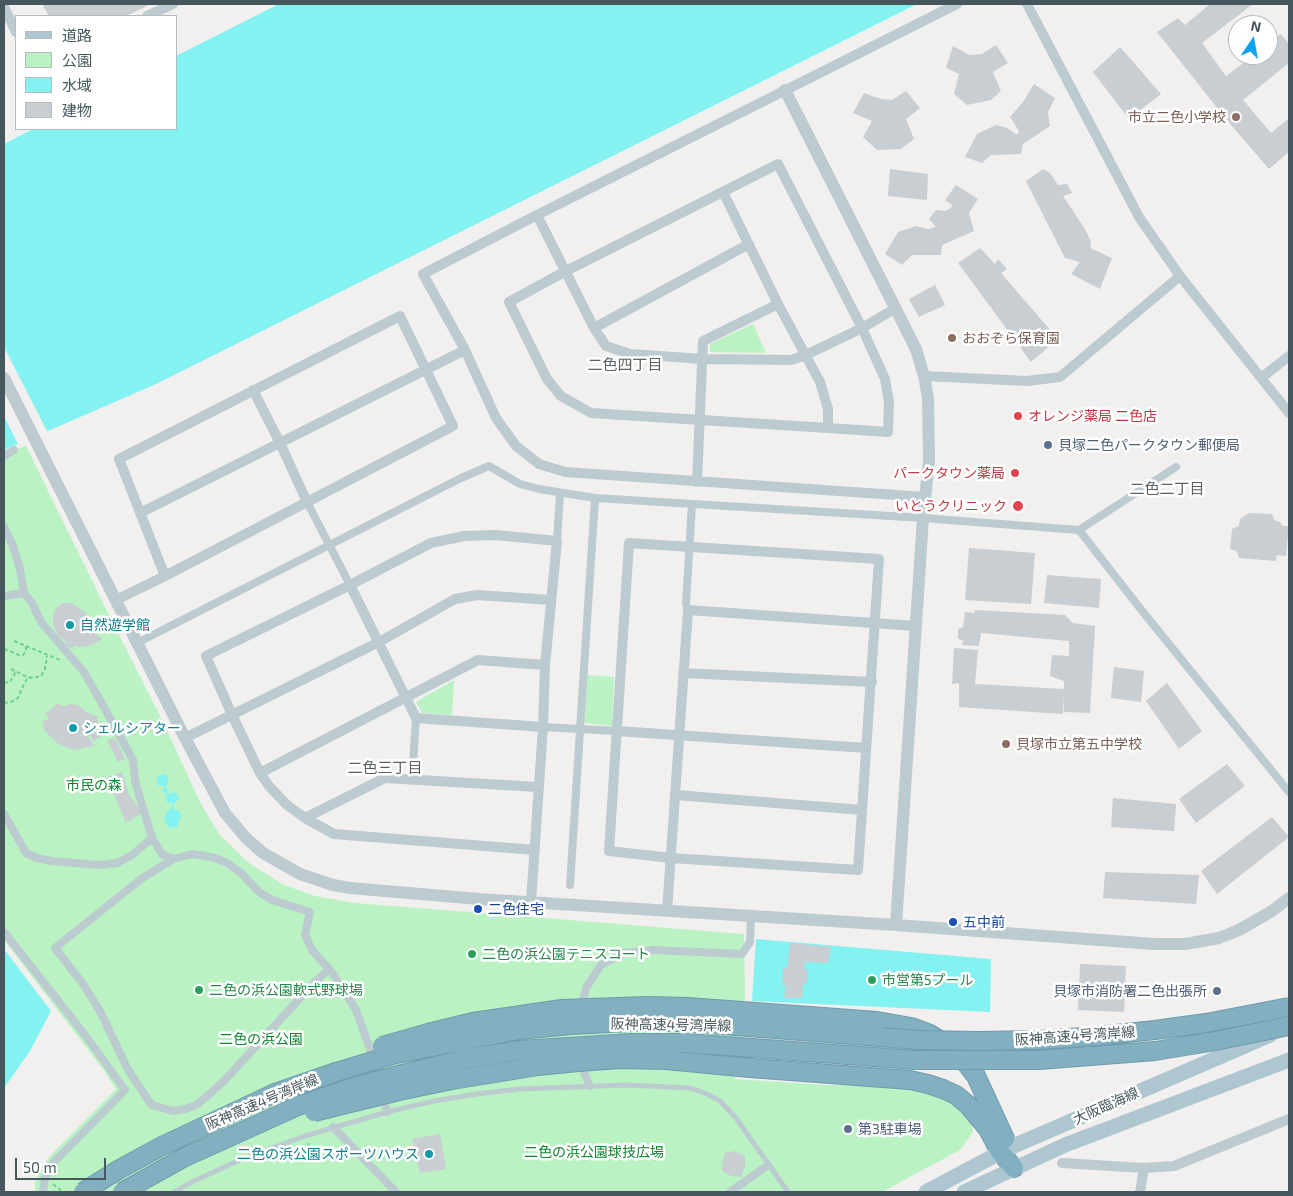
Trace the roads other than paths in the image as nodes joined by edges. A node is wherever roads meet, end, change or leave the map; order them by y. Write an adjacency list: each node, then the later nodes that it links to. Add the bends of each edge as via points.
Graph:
1 (173, 4): 5 (street)
2 (957, 4): 7 (street)
3 (1027, 4): 12 (street, via 1139,218)
4 (4, 7): 6 (street)
5 (149, 15)
6 (15, 30)
7 (785, 90): 9 (street); 14 (street)
8 (723, 192): 10 (street); 11 (street); 16 (street, via 778,164)
9 (537, 215): 11 (street); 17 (street, via 423,274)
10 (749, 244): 13 (street); 15 (street)
11 (566, 271): 15 (street); 27 (street, via 509,302 547,379 561,396 591,413)
12 (1180, 276): 22 (street, via 1060,377 1027,381); 24 (street)
13 (778, 304): 18 (street); 20 (street, via 703,340)
14 (896, 308): 16 (street); 22 (street, via 916,349)
15 (594, 328): 20 (street, via 606,346 630,354)
16 (862, 328): 18 (street); 28 (street, via 886,378 888,432)
17 (465, 350): 21 (street); 33 (street, via 496,418 516,446 539,464 565,472)
18 (806, 355): 20 (street, via 791,360); 28 (street, via 820,382 828,409)
19 (1289, 356): 24 (street)
20 (703, 359): 27 (street)
21 (426, 370): 25 (street, via 400,316); 29 (street); 37 (street, via 453,426)
22 (924, 376): 35 (street, via 929,425)
23 (4, 378): 50 (street)
24 (1261, 378): 26 (street)
25 (253, 390): 29 (street); 39 (street, via 119,458)
26 (1289, 413)
27 (699, 419): 28 (street); 33 (street)
28 (828, 428)
29 (280, 443): 37 (street); 39 (street)
30 (14, 450): 31 (street)
31 (4, 456)
32 (1176, 467): 42 (street)
33 (697, 482): 35 (street)
34 (560, 494): 36 (street); 43 (street); 44 (street, via 520,484 490,466)
35 (925, 497): 40 (street)
36 (595, 498): 38 (street); 64 (street)
37 (307, 502): 44 (street); 46 (street)
38 (692, 504): 40 (street); 45 (street)
39 (140, 514): 46 (street)
40 (923, 518): 42 (street); 54 (street)
41 (4, 527): 48 (street, via 13,546)
42 (1079, 530): 72 (street)
43 (557, 540): 47 (street, via 496,535 464,536 431,543); 51 (street)
44 (329, 545): 47 (street); 56 (street)
45 (689, 547): 52 (street); 53 (street, via 879,559); 65 (street, via 629,543)
46 (165, 576): 50 (street)
47 (350, 585): 55 (street); 61 (street, via 206,656)
48 (24, 592): 49 (street); 77 (street, via 41,622 84,672 133,760 135,781)
49 (4, 596)
50 (116, 600): 56 (street)
51 (551, 600): 55 (street, via 476,595 455,599); 57 (street)
52 (688, 610): 53 (street); 58 (street)
53 (876, 622): 54 (street); 59 (street)
54 (916, 626): 86 (street)
55 (379, 642): 60 (street); 61 (street)
56 (137, 643): 67 (street)
57 (546, 665): 60 (street, via 478,660); 63 (street)
58 (683, 673): 59 (street); 66 (street)
59 (872, 682): 68 (street)
60 (406, 698): 62 (street); 69 (street)
61 (232, 715): 67 (street); 69 (street)
62 (416, 718): 63 (street); 70 (street)
63 (543, 727): 64 (street); 71 (street)
64 (580, 729): 65 (street); 81 (street)
65 (617, 731): 66 (street); 79 (street, via 609,851)
66 (680, 736): 68 (street); 73 (street)
67 (185, 738): 83 (street, via 235,826 263,853 300,874 350,888)
68 (866, 748): 74 (street)
69 (260, 772): 76 (street, via 287,805)
70 (412, 780): 71 (street); 76 (street, via 385,778)
71 (538, 787): 78 (street)
72 (1289, 792)
73 (676, 795): 74 (street); 79 (street)
74 (862, 810): 79 (street, via 858,870)
75 (4, 814): 77 (street, via 26,853 51,862 117,863)
76 (305, 818): 78 (street, via 334,834)
77 (152, 838): 80 (street, via 162,854)
78 (534, 850): 83 (street)
79 (671, 858): 84 (street)
80 (172, 859): 88 (street, via 192,854 212,857 240,872 259,892 272,900 310,912 305,934 312,950); 88 (street, via 141,879 55,948 100,1011 127,1068 152,1104 173,1111 196,1105 225,1080)
81 (570, 885)
82 (1289, 898): 86 (street, via 1239,930 1219,938 1185,944)
83 (531, 902): 84 (street)
84 (667, 911): 85 (street)
85 (751, 916): 86 (street); 92 (street, via 750,942 742,954 653,950 624,953 601,965 586,988 580,1012 583,1070)
86 (896, 925)
87 (4, 932): 102 (street, via 126,1090 53,1163 45,1178)
88 (329, 970): 93 (street, via 356,1010 380,1076)
89 (1289, 1007): 95 (highway, 阪神高速4号湾岸線, bridge, via 1164,1029 1040,1040 918,1040 684,1022 630,1022 518,1030 387,1056 276,1093)
90 (1289, 1026): 97 (main road, 大阪臨海線); 104 (highway, 阪神高速4号湾岸線, bridge, via 1155,1051 1039,1060 915,1060 685,1043 520,1050 410,1072 298,1106 183,1158)
91 (1289, 1060): 100 (main road, 大阪臨海線, via 1065,1145)
92 (590, 1086): 93 (lane, via 477,1094); 99 (lane, via 661,1086 690,1088 707,1094 730,1110)
93 (387, 1112): 96 (lane)
94 (1289, 1119): 101 (street, via 1174,1166)
95 (219, 1120): 97 (highway, bridge, via 331,1064 428,1032 562,1009 647,1006 877,1021 930,1034 962,1058 976,1076); 103 (highway, 阪神高速4号湾岸線, bridge, via 153,1151)
96 (333, 1127): 106 (lane, via 242,1159); 107 (street)
97 (1004, 1150): 100 (highway); 105 (highway, bridge, via 968,1105 956,1095 928,1084 666,1060 620,1059 538,1066 358,1100 244,1137); 110 (main road, 大阪臨海線)
98 (1062, 1163): 101 (street)
99 (768, 1165): 108 (street); 109 (lane)
100 (1014, 1168): 111 (main road, 大阪臨海線)
101 (1144, 1168): 112 (street)
102 (43, 1192)
103 (83, 1192)
104 (122, 1192)
105 (127, 1192)
106 (174, 1192)
107 (396, 1192)
108 (730, 1192)
109 (788, 1192)
110 (926, 1192)
111 (964, 1192)
112 (1140, 1192)

